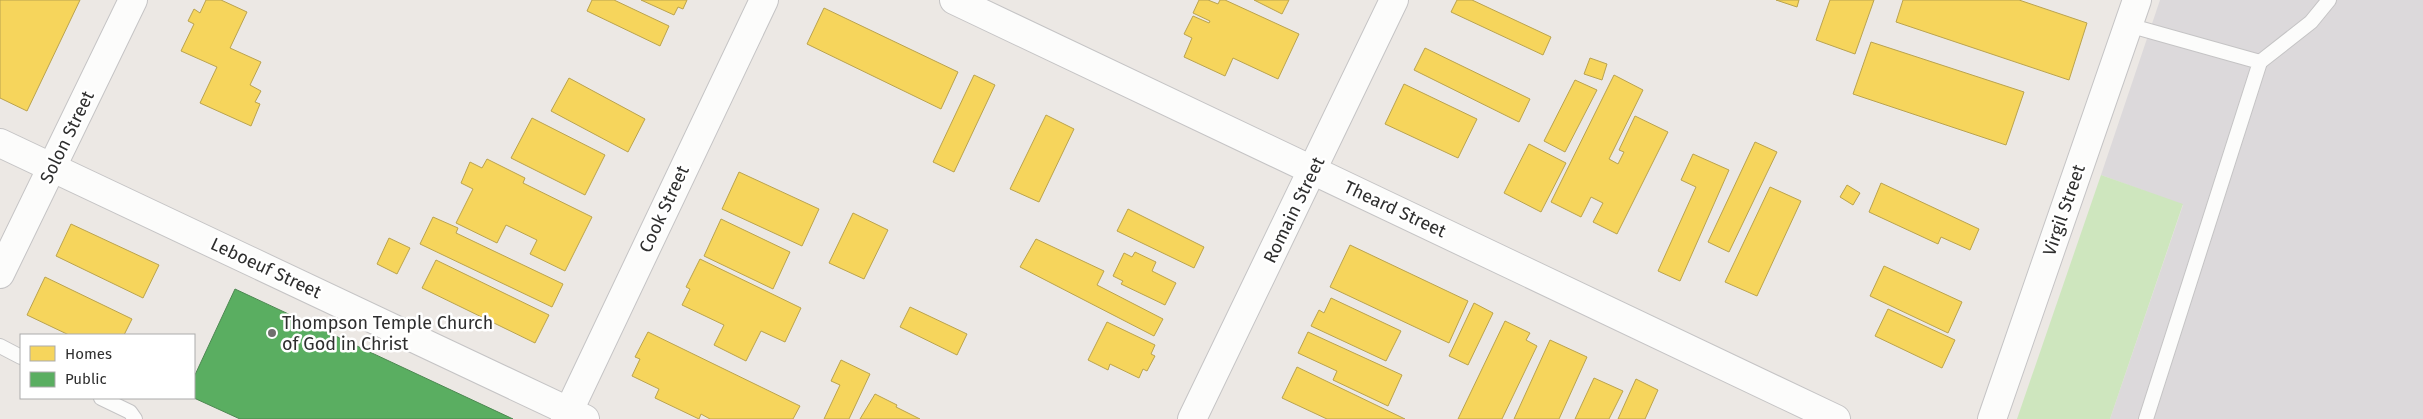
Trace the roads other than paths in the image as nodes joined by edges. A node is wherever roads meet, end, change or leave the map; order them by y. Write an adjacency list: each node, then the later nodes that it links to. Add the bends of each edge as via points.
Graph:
1 (133, 0): 9 (street, Solon Street)
2 (764, 0): 15 (street, Cook Street)
3 (954, 0): 10 (street, Theard Street)
4 (1394, 0): 10 (street, Romain Street)
5 (2329, 0): 7 (lane, via 2311,22)
6 (2132, 12): 7 (lane); 19 (street, Virgil Street)
7 (2260, 62): 20 (lane)
8 (0, 143): 9 (street, Leboeuf Street)
9 (53, 167): 11 (street, Solon Street); 15 (street, Leboeuf Street)
10 (1313, 170): 17 (street, Romain Street); 18 (street, Theard Street)
11 (0, 274)
12 (0, 346): 13 (lane)
13 (20, 356)
14 (103, 399): 16 (lane, via 130,412)
15 (573, 416)
16 (136, 419)
17 (1192, 419)
18 (1836, 419)
19 (1992, 419)
20 (2146, 419)

